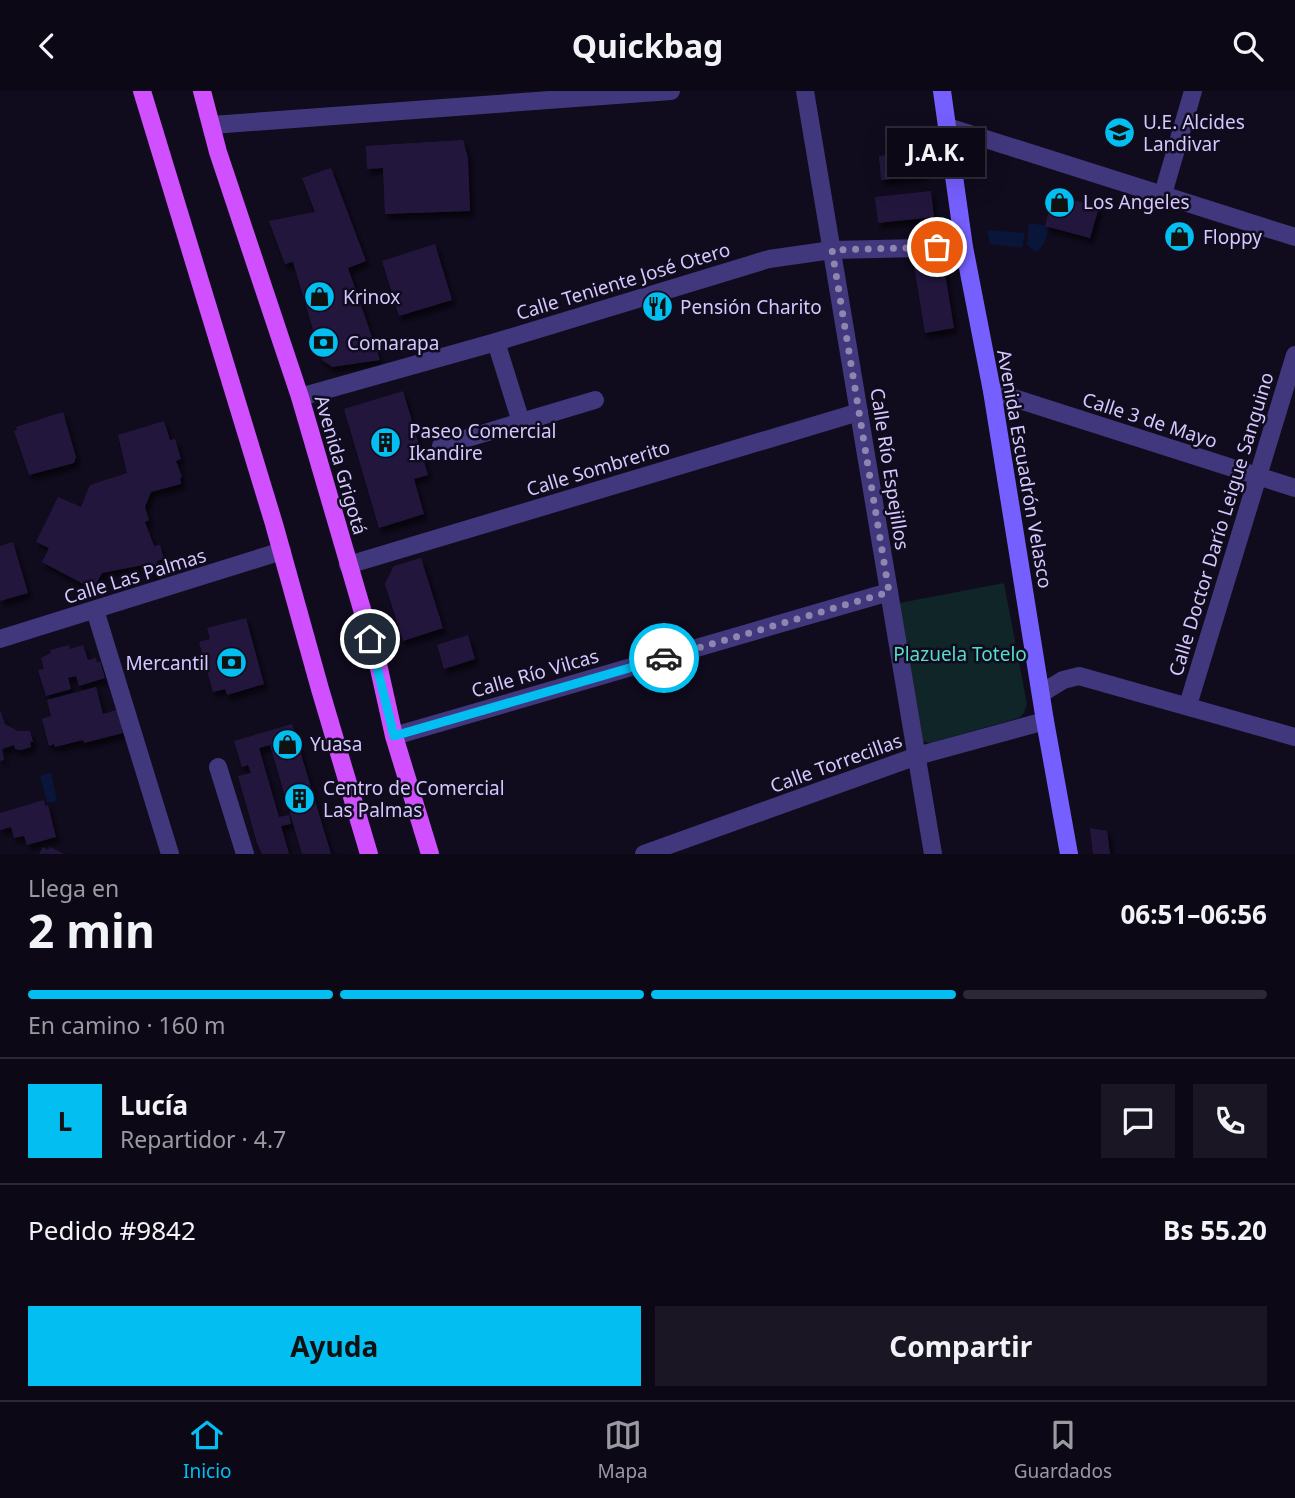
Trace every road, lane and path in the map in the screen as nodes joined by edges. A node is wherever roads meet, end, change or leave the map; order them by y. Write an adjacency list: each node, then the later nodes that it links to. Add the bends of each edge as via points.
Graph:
1 (142, 91): 24 (main road)
2 (202, 91): 8 (main road, Avenida Grigotá)
3 (671, 91): 7 (street)
4 (805, 91): 13 (street, Calle Río Espejillos)
5 (942, 91): 9 (street, Avenida Escuadrón Velasco)
6 (1193, 91): 10 (street)
7 (494, 97): 8 (street)
8 (212, 125): 17 (main road, Avenida Grigotá)
9 (948, 127): 10 (street); 12 (street, Avenida Escuadrón Velasco)
10 (1163, 194): 11 (street)
11 (1295, 237)
12 (964, 247): 13 (street, Calle Teniente José Otero); 16 (street, Avenida Escuadrón Velasco)
13 (832, 250): 14 (street, Calle Teniente José Otero, via 769,259); 19 (street, Calle Río Espejillos)
14 (496, 342): 17 (street, Calle Teniente José Otero); 20 (street)
15 (1295, 355): 22 (street, Calle Doctor Darío Leigue Sanguino)
16 (992, 391): 22 (street, Calle 3 de Mayo); 29 (street, Avenida Escuadrón Velasco)
17 (300, 397): 25 (main road, Avenida Grigotá)
18 (595, 400): 20 (street)
19 (859, 412): 25 (street, Calle Sombrerito); 26 (street, Calle Río Espejillos)
20 (521, 422): 21 (street)
21 (441, 446)
22 (1257, 476): 23 (street, Calle 3 de Mayo); 30 (street, Calle Doctor Darío Leigue Sanguino)
23 (1295, 488)
24 (282, 551): 27 (street, Calle Las Palmas); 38 (main road)
25 (348, 565): 32 (main road, Avenida Grigotá)
26 (889, 592): 32 (street, Calle Río Vilcas); 34 (street, Calle Río Espejillos)
27 (95, 610): 28 (street, Calle Las Palmas); 36 (street)
28 (0, 639)
29 (1042, 693): 30 (street, via 1080,676); 31 (street, Avenida Escuadrón Velasco)
30 (1188, 705): 33 (street)
31 (1045, 721): 34 (street, Calle Torrecillas); 42 (street, Avenida Escuadrón Velasco)
32 (394, 736): 39 (main road, Avenida Grigotá)
33 (1295, 737)
34 (917, 756): 40 (street, Calle Torrecillas); 41 (street, Calle Río Espejillos)
35 (218, 767): 37 (street)
36 (170, 854)
37 (244, 854)
38 (369, 854)
39 (430, 854)
40 (644, 854)
41 (933, 854)
42 (1069, 854)

